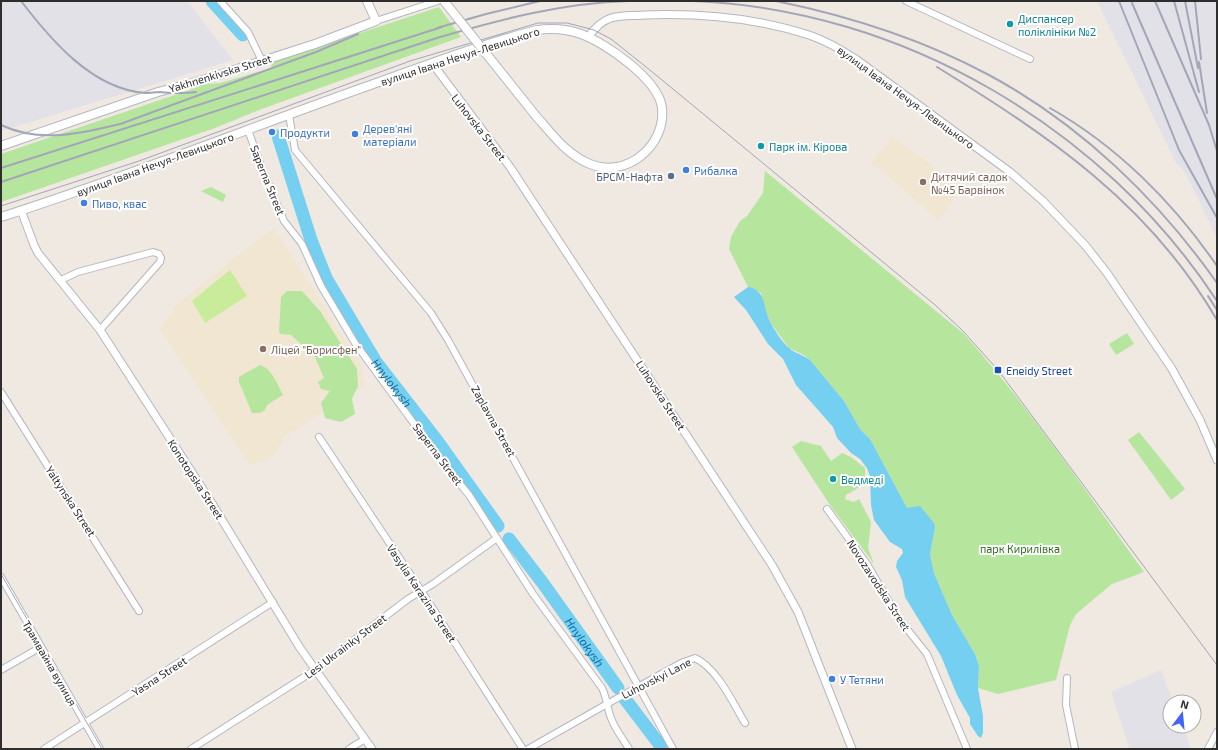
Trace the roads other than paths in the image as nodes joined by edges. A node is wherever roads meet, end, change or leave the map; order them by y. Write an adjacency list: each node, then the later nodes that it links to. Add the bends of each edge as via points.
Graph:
1 (220, 1): 9 (street, via 248,32)
2 (367, 1): 6 (main road)
3 (438, 1): 6 (street, Yakhnenkivska Street)
4 (444, 1): 7 (main road, bridge, via 536,116 566,149 590,165 607,168 627,164 643,155 657,134 662,117 659,97 650,84 631,66)
5 (906, 1): 8 (street)
6 (376, 21): 9 (main road, Yakhnenkivska Street)
7 (588, 37): 10 (main road, вулиця Івана Нечуя-Левицького, via 561,29 537,30); 20 (street, вулиця Івана Нечуя-Левицького, via 610,18 653,15 724,18 766,24 808,35 831,44 867,67 1010,172 1043,201 1085,245 1172,369 1200,420)
8 (1030, 60)
9 (262, 61): 13 (main road, Yakhnenkivska Street, via 158,92)
10 (432, 63): 11 (main road, вулиця Івана Нечуя-Левицького); 46 (street, Luhovska Street, via 510,167 772,565 798,612)
11 (288, 115): 12 (main road, вулиця Івана Нечуя-Левицького); 31 (street, Zaplavna Street, via 295,150 431,313 448,340)
12 (248, 130): 14 (main road, вулиця Івана Нечуя-Левицького, via 167,161); 22 (street, Saperna Street, via 284,221 302,244 321,286 355,343 439,458 470,495)
13 (1, 146)
14 (21, 210): 15 (main road, вулиця Івана Нечуя-Левицького); 16 (street, Konotopska Street, via 34,245)
15 (1, 217)
16 (61, 280): 17 (street, Konotopska Street); 17 (street, via 78,272 153,252 159,254 160,262)
17 (100, 330): 25 (street, Konotopska Street)
18 (1, 392): 26 (street, Yaltynska Street)
19 (319, 438): 24 (street, Vasylia Karazina Street)
20 (1217, 460)
21 (827, 509): 47 (street, Novozavodska Street, via 867,564 898,620 927,654)
22 (497, 538): 24 (street, Lesi Ukrainky Street); 32 (street, Saperna Street, via 533,594 602,688)
23 (1, 578): 27 (street, Трамвайна вулиця)
24 (420, 592): 29 (street, Lesi Ukrainky Street); 42 (street, Vasylia Karazina Street)
25 (273, 602): 29 (street, Konotopska Street); 34 (street, Yasna Street)
26 (139, 611)
27 (41, 647): 28 (street); 34 (street, Трамвайна вулиця)
28 (1, 670)
29 (315, 670): 36 (street, Konotopska Street); 39 (street, Lesi Ukrainky Street)
30 (1067, 678): 48 (street, via 1066,705)
31 (639, 687): 32 (street, Luhovskyi Lane); 33 (street, Luhovskyi Lane, via 694,658 708,668); 45 (street, Zaplavna Street)
32 (607, 704): 43 (street, Luhovskyi Lane); 44 (street, Saperna Street, via 611,720)
33 (746, 723)
34 (85, 724): 37 (street, Yasna Street); 38 (street, Трамвайна вулиця)
35 (1217, 732): 49 (street)
36 (365, 740): 40 (street); 41 (street, Konotopska Street)
37 (44, 749)
38 (100, 749)
39 (191, 749)
40 (349, 749)
41 (372, 749)
42 (523, 749)
43 (528, 749)
44 (629, 749)
45 (673, 749)
46 (852, 749)
47 (968, 749)
48 (1075, 749)
49 (1208, 749)

